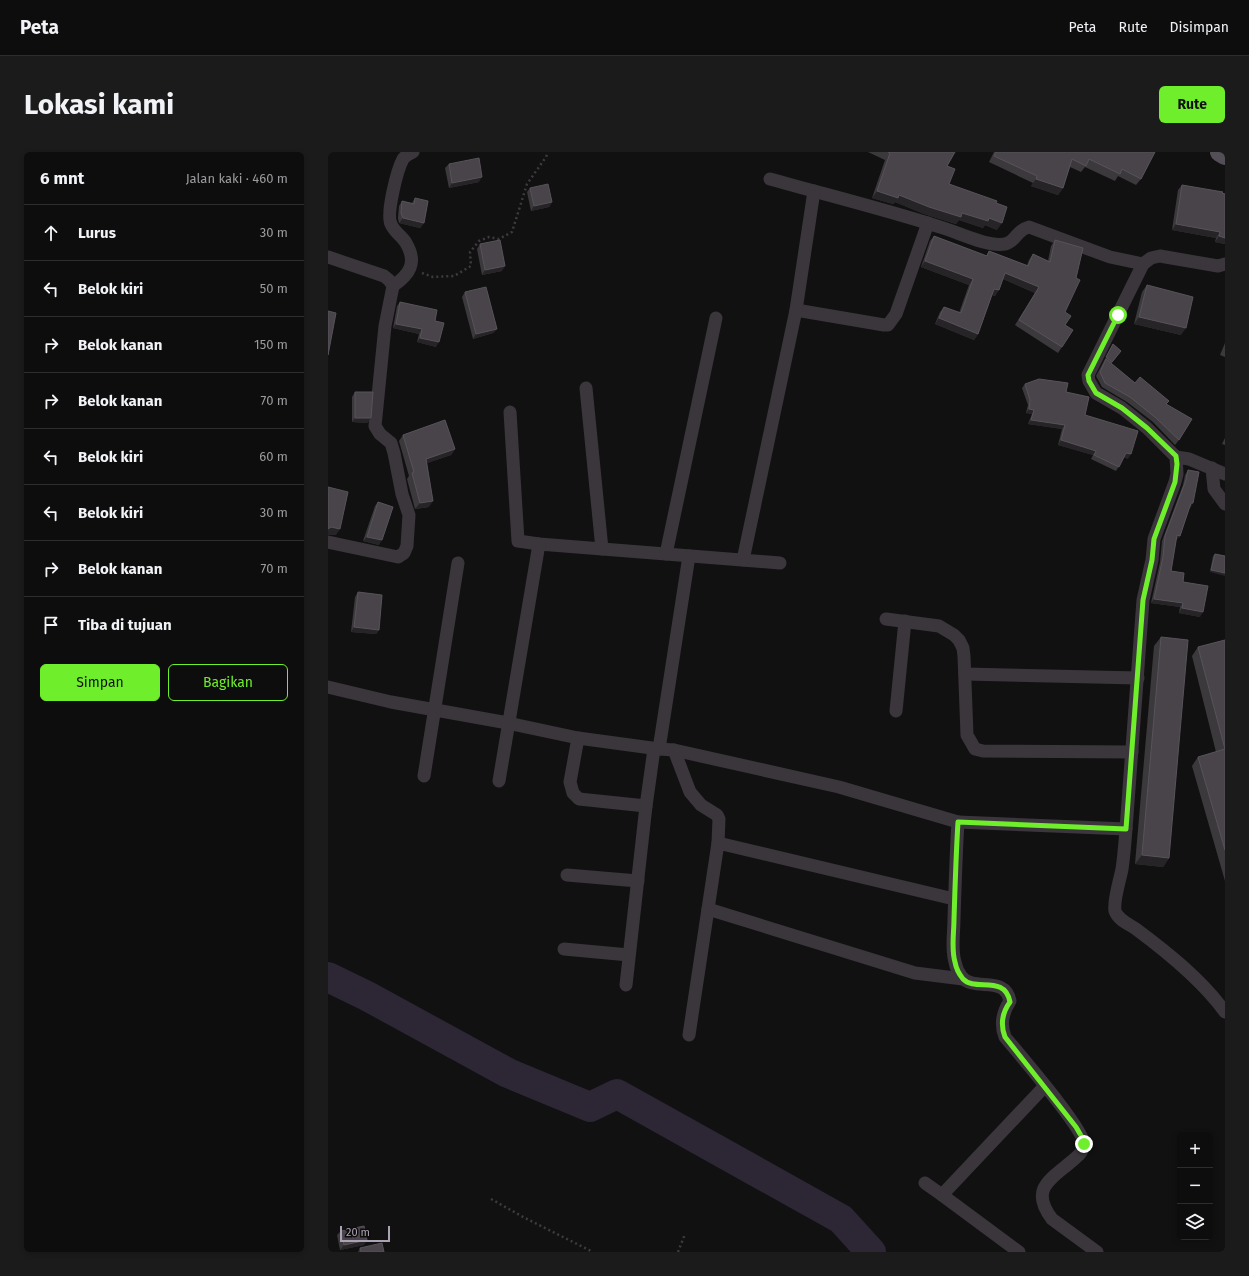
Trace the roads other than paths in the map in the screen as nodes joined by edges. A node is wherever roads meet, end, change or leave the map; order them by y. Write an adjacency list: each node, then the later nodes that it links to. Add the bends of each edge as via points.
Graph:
1 (413, 152): 10 (street, via 404,158 397,172 389,218 390,224 406,243 411,255 410,271)
2 (1220, 152): 3 (main road)
3 (1225, 155)
4 (770, 179): 5 (street)
5 (814, 191): 6 (street); 11 (street)
6 (928, 223): 8 (street, via 997,244 1010,242 1023,229 1029,228 1110,257); 11 (street, via 896,314 888,325)
7 (328, 257): 10 (street, via 384,276)
8 (1143, 264): 9 (street, via 1151,258 1160,256 1218,266); 15 (street, via 1088,377 1096,393 1127,412)
9 (1225, 264)
10 (392, 286): 19 (street, via 374,426 390,443 394,453 409,515 407,546 404,553 398,557)
11 (796, 310): 24 (street)
12 (716, 318): 22 (street)
13 (586, 388): 21 (street)
14 (510, 412): 20 (street, via 518,541)
15 (1176, 456): 16 (street); 30 (street, via 1177,474 1154,539 1143,600)
16 (1212, 468): 17 (street); 18 (street, via 1214,489)
17 (1225, 474)
18 (1225, 504)
19 (328, 542)
20 (539, 544): 21 (street); 34 (street)
21 (602, 549): 22 (street)
22 (666, 554): 23 (street)
23 (689, 556): 24 (street); 36 (street)
24 (743, 560): 26 (street)
25 (458, 563): 32 (street)
26 (780, 563)
27 (886, 619): 28 (street)
28 (905, 621): 29 (street, via 938,626 954,635 964,648); 33 (street)
29 (965, 674): 30 (street); 38 (street, via 967,735 975,749)
30 (1138, 678): 38 (street)
31 (328, 686): 32 (street)
32 (434, 710): 34 (street); 39 (street)
33 (896, 711)
34 (508, 723): 35 (street); 40 (street)
35 (578, 738): 36 (street); 41 (street, via 570,782 573,793 578,798)
36 (656, 749): 37 (street); 41 (street)
37 (674, 750): 42 (street, via 839,787); 44 (street, via 690,792 701,805 719,819)
38 (1132, 752): 43 (street)
39 (424, 776)
40 (499, 781)
41 (646, 806): 46 (street)
42 (958, 822): 43 (street); 47 (street)
43 (1126, 829): 53 (street, via 1115,902 1117,914 1192,976 1215,998)
44 (718, 843): 47 (street); 48 (street)
45 (567, 875): 46 (street)
46 (638, 880): 50 (street)
47 (954, 899): 51 (street, via 954,962)
48 (708, 909): 51 (street, via 915,973); 54 (street)
49 (564, 950): 50 (street)
50 (629, 955): 52 (street)
51 (963, 979): 55 (street, via 968,983 998,986 1010,997 1001,1022 1005,1037)
52 (626, 984)
53 (1225, 1012)
54 (689, 1035)
55 (1045, 1086): 57 (street); 59 (street, via 1076,1127 1084,1144 1081,1154 1048,1182 1042,1191 1043,1205 1052,1219)
56 (925, 1183): 57 (street)
57 (942, 1195): 58 (street)
58 (1019, 1252)
59 (1097, 1252)

